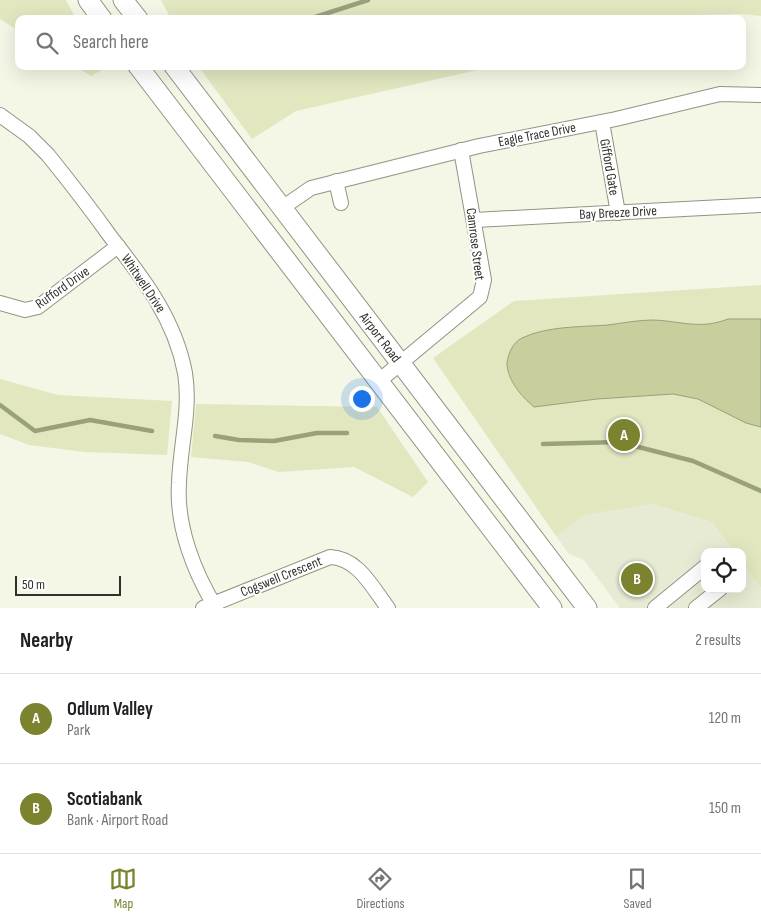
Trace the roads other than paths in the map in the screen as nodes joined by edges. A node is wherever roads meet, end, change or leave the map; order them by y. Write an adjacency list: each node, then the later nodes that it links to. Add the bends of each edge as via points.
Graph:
1 (88, 0): 3 (main road)
2 (123, 0): 4 (main road)
3 (99, 15)
4 (135, 15)
5 (141, 70): 20 (main road, Airport Road)
6 (177, 70): 14 (main road, Airport Road)
7 (761, 95): 9 (street, Eagle Trace Drive, via 724,94)
8 (0, 115): 17 (street, Whitwell Drive, via 43,150)
9 (602, 122): 10 (street, Eagle Trace Drive); 15 (street, Gifford Gate)
10 (461, 150): 11 (street, Eagle Trace Drive); 16 (street, Camrose Street)
11 (336, 181): 12 (street); 14 (street, Eagle Trace Drive, via 305,190)
12 (342, 203)
13 (761, 204): 15 (street, Bay Breeze Drive)
14 (282, 208): 19 (main road, Airport Road)
15 (618, 212): 16 (street, Bay Breeze Drive)
16 (474, 220): 19 (street, Camrose Street, via 484,280 480,297)
17 (118, 246): 18 (street, Rufford Drive, via 38,307 25,310); 23 (street, Whitwell Drive, via 161,306 180,351 187,397 178,484 180,504 196,571)
18 (0, 303)
19 (401, 364): 20 (street, Camrose Street); 26 (main road, Airport Road)
20 (379, 381): 25 (main road, Airport Road)
21 (701, 570): 27 (street)
22 (715, 593): 28 (street)
23 (211, 607): 24 (street, Cogswell Crescent, via 330,557 348,560 355,566)
24 (388, 608)
25 (552, 608)
26 (588, 608)
27 (655, 608)
28 (696, 608)

